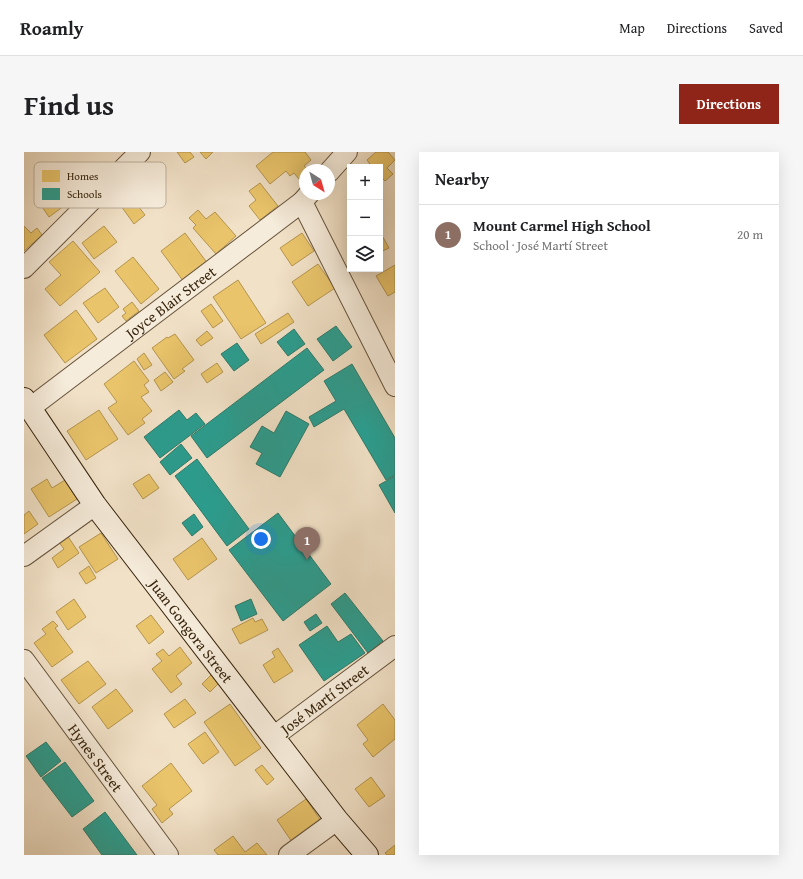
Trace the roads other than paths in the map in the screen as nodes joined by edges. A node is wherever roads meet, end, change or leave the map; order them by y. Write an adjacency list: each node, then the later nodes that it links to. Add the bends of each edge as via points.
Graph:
1 (140, 152): 3 (street)
2 (347, 152): 4 (street)
3 (130, 162)
4 (335, 165)
5 (303, 200): 10 (street, Joyce Blair Street)
6 (307, 200): 9 (street)
7 (84, 208): 8 (street)
8 (24, 268)
9 (395, 386)
10 (27, 404): 11 (street, Juan Gongora Street)
11 (95, 505): 12 (street); 15 (street, Juan Gongora Street)
12 (24, 556)
13 (395, 646): 15 (street, José Martí Street)
14 (24, 660): 17 (street, Hynes Street)
15 (273, 737): 16 (street, Juan Gongora Street)
16 (337, 820): 18 (street); 19 (street, Juan Gongora Street)
17 (168, 855)
18 (289, 855)
19 (367, 855)

